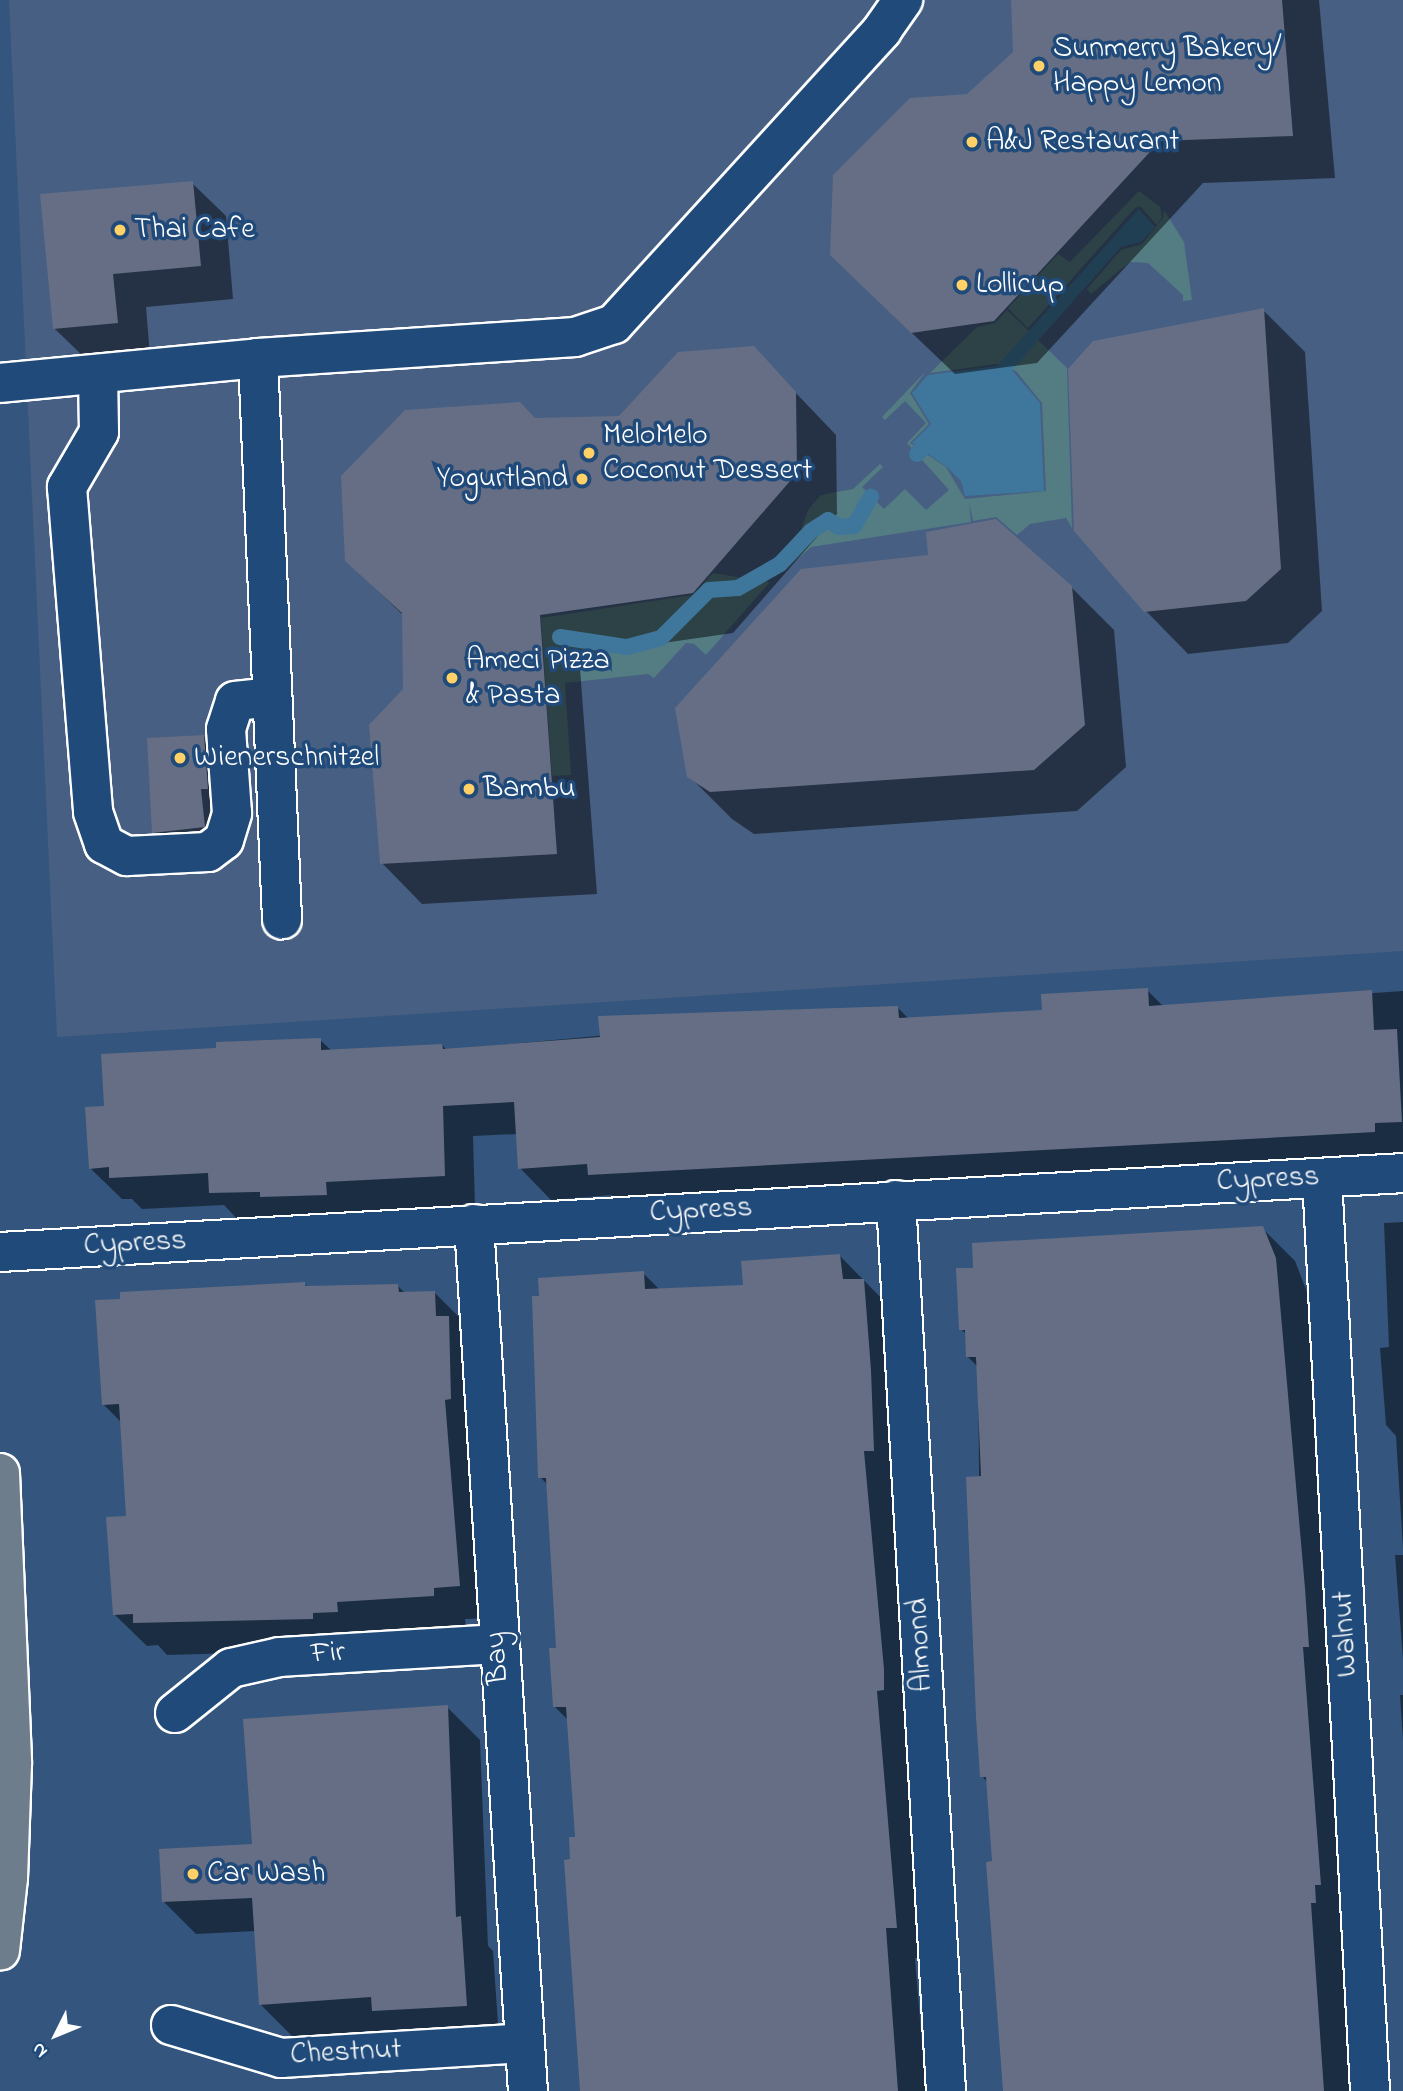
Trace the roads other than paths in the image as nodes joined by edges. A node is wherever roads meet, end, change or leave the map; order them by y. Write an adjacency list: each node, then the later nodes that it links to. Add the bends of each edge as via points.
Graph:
1 (902, 0): 2 (street, via 864,50 614,324 575,337)
2 (258, 358): 3 (street); 5 (street)
3 (98, 374): 4 (street); 5 (street, via 99,432 67,487 93,811 104,844 127,856 208,852 224,840 232,813 226,729 235,701)
4 (0, 383)
5 (271, 697): 6 (street)
6 (282, 919)
7 (1403, 1173): 8 (street, Cypress)
8 (1322, 1178): 9 (street, Cypress); 20 (street, Walnut)
9 (896, 1200): 10 (street, Cypress); 19 (street, Almond)
10 (474, 1224): 11 (street, Cypress); 13 (street, Bay)
11 (0, 1252)
12 (0, 1473): 15 (main road, via 12,1825)
13 (497, 1644): 14 (street, Fir, via 281,1657 230,1668); 17 (street, Bay)
14 (175, 1713)
15 (0, 1951)
16 (171, 2025): 17 (street, Chestnut, via 281,2057)
17 (525, 2042): 18 (street, Bay)
18 (528, 2091)
19 (946, 2091)
20 (1370, 2091)

